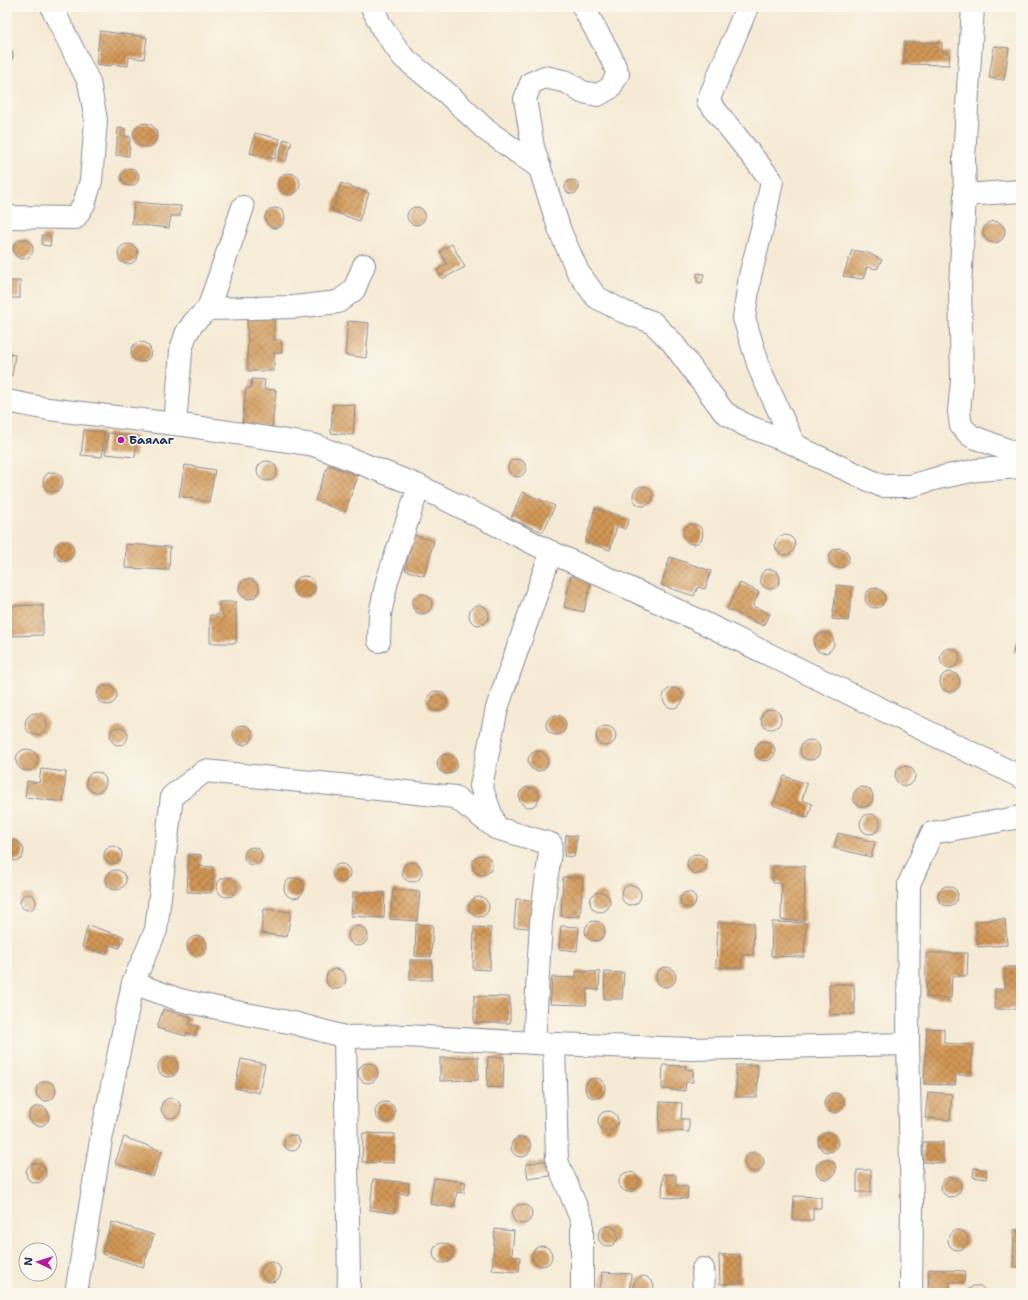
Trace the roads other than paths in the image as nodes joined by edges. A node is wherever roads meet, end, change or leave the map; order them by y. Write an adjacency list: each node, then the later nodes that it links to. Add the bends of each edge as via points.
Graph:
1 (372, 7): 6 (street, via 382,28 403,57 486,130)
2 (583, 7): 6 (street, via 618,74 610,88 598,95 582,92 567,82 546,77 531,83 525,98 533,147)
3 (747, 7): 15 (street, via 708,101 772,181 750,276 744,318 760,370)
4 (973, 7): 8 (street, via 964,158)
5 (53, 10): 10 (street, via 89,82 96,120 91,181 84,204 75,218)
6 (540, 168): 15 (street, via 560,232 578,272 596,297 624,312 652,322 672,342 724,412 745,425)
7 (1021, 191): 8 (street)
8 (965, 195): 16 (street, via 960,286 961,426 971,436)
9 (242, 207): 12 (street)
10 (7, 217)
11 (364, 265): 12 (street, via 354,290 338,302 294,307)
12 (208, 309): 14 (street, via 186,334 181,350)
13 (7, 401): 14 (street, via 48,409)
14 (175, 424): 18 (street, via 314,445)
15 (794, 444): 17 (street, via 882,486 910,486 977,470)
16 (1021, 455)
17 (1021, 467)
18 (419, 486): 19 (street); 20 (street, via 387,581 380,614)
19 (551, 552): 21 (street, via 702,622); 23 (street, via 497,708 481,786)
20 (379, 641)
21 (1021, 777)
22 (1021, 817): 27 (street, via 932,833 909,884)
23 (496, 828): 24 (street, via 455,797 205,771 172,796 156,930); 26 (street, via 551,844 541,922)
24 (133, 983): 25 (street, via 180,1000 294,1023); 29 (street, via 101,1140)
25 (345, 1037): 26 (street, via 406,1036); 30 (street)
26 (544, 1043): 27 (street, via 691,1049); 31 (street, via 557,1160 582,1221)
27 (908, 1044): 33 (street, via 912,1202)
28 (703, 1269): 32 (street)
29 (76, 1293)
30 (348, 1293)
31 (582, 1293)
32 (704, 1293)
33 (911, 1293)

